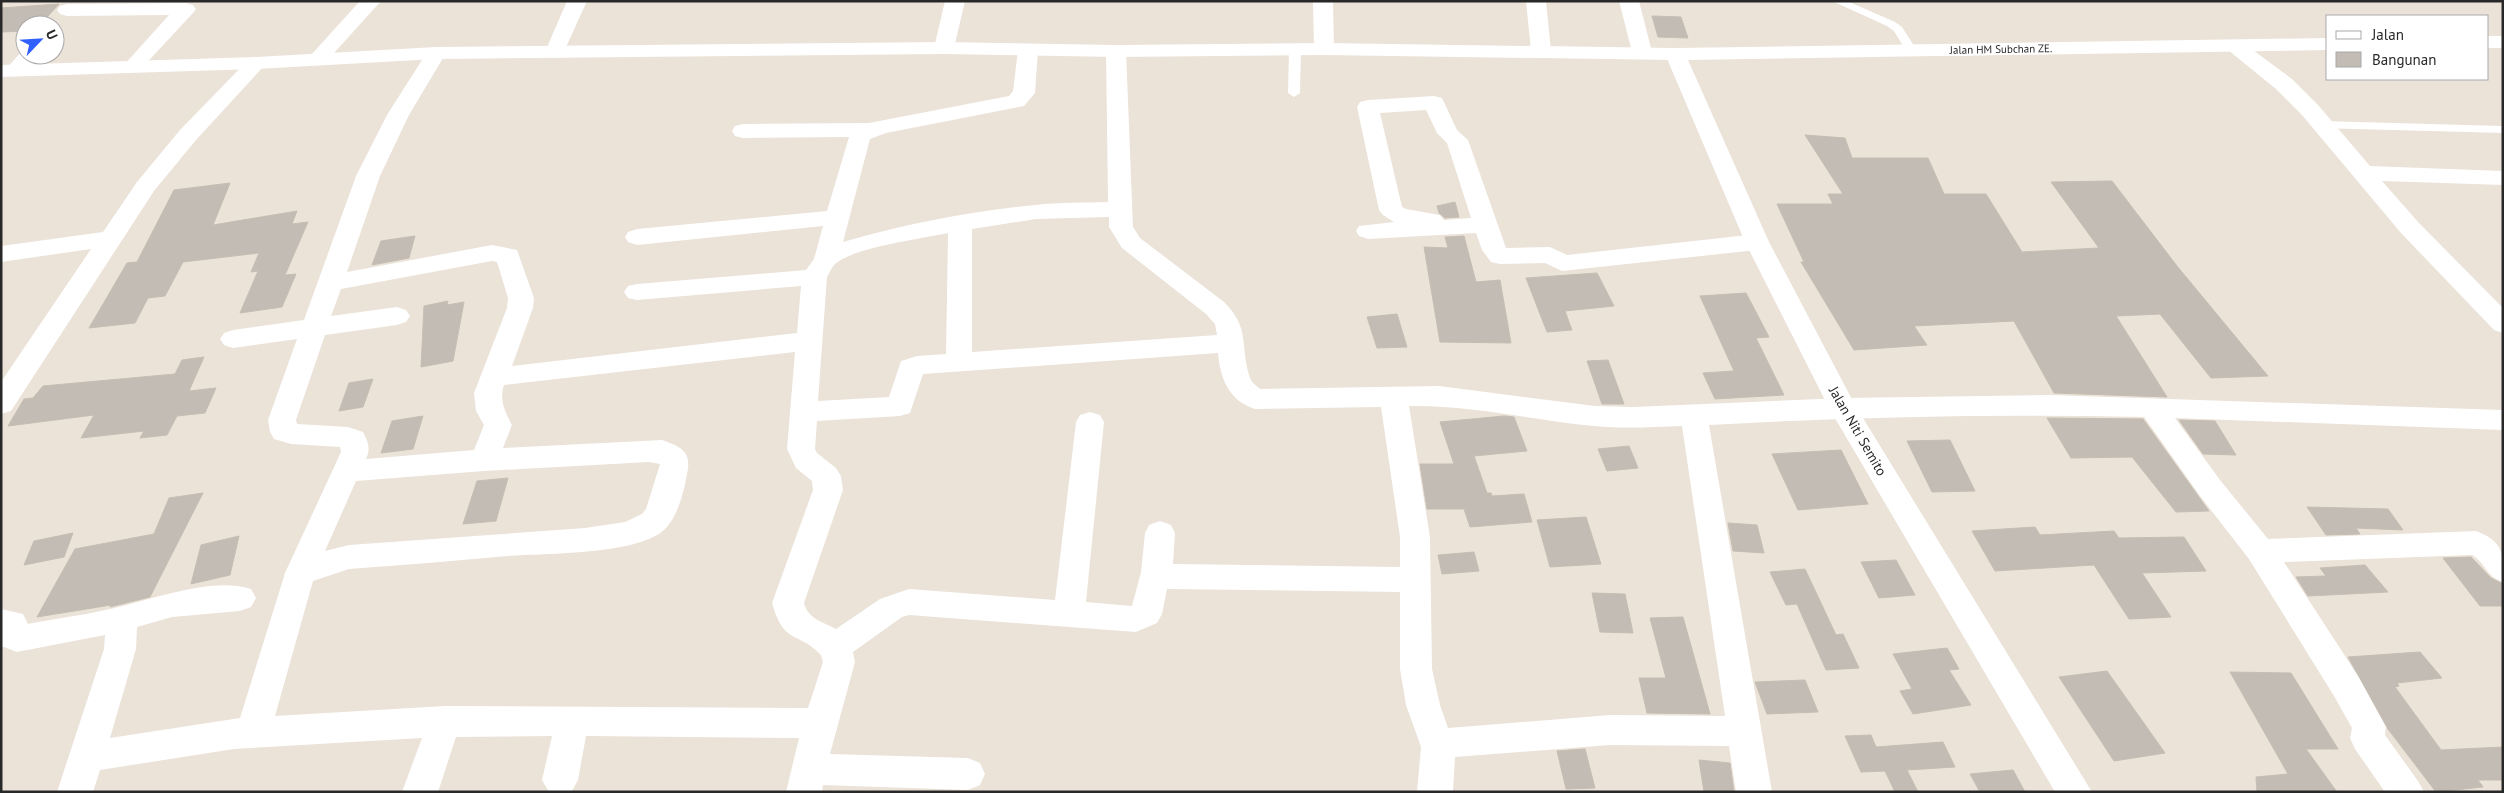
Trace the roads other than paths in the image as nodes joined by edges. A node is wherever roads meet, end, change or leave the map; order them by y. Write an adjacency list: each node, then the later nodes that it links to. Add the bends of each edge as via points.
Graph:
1 (371, 1): 26 (street)
2 (577, 1): 22 (street)
3 (955, 1): 15 (street)
4 (1323, 1): 17 (street)
5 (1536, 1): 21 (street)
6 (1629, 1): 23 (street)
7 (1837, 1): 18 (lane, via 1891,24 1898,29)
8 (71, 5): 9 (street); 10 (street)
9 (189, 5): 29 (street)
10 (62, 15)
11 (2489, 42): 12 (street)
12 (2503, 42)
13 (2326, 44): 14 (street, Jalan HM Subchan ZE.)
14 (2235, 46): 18 (street, Jalan HM Subchan ZE.); 31 (street, via 2284,84)
15 (944, 48): 19 (street, Jalan HM Subchan ZE.); 22 (street, Jalan HM Subchan ZE.)
16 (1295, 49): 17 (street, Jalan HM Subchan ZE.); 20 (street, Jalan HM Subchan ZE.); 30 (lane)
17 (1324, 49): 21 (street, Jalan HM Subchan ZE.)
18 (1910, 49): 25 (street, Jalan HM Subchan ZE.)
19 (1028, 50): 20 (street, Jalan HM Subchan ZE.); 32 (street, via 1024,93 1016,102)
20 (1116, 51): 37 (street)
21 (1541, 51): 23 (street, Jalan HM Subchan ZE.)
22 (555, 52): 24 (street, Jalan HM Subchan ZE.)
23 (1642, 52): 25 (street, Jalan HM Subchan ZE.)
24 (436, 53): 26 (street, Jalan HM Subchan ZE.); 48 (street, via 368,176)
25 (1675, 54): 45 (street, Jalan Niti Semito)
26 (318, 59): 27 (street, Jalan HM Subchan ZE.)
27 (256, 63): 29 (street, Jalan HM Subchan ZE.); 44 (street, via 166,160)
28 (16, 65): 29 (street, Jalan HM Subchan ZE.)
29 (132, 66)
30 (1294, 93)
31 (2322, 125): 33 (lane); 35 (street)
32 (870, 130): 34 (street); 38 (street, via 857,141)
33 (2502, 130)
34 (743, 131)
35 (2364, 173): 36 (street); 51 (street, via 2410,228)
36 (2503, 178)
37 (1120, 209): 39 (street, via 1036,212); 55 (street, via 1125,236 1215,308 1230,326)
38 (836, 217): 43 (street); 47 (street)
39 (960, 223): 47 (street, via 857,245); 56 (street)
40 (1485, 225): 41 (street); 41 (street, via 1458,140 1448,133 1434,103 1368,108 1390,210 1400,216 1432,220); 45 (street, via 1494,250 1500,256 1550,255 1562,263)
41 (1434, 227): 42 (street)
42 (1368, 231)
43 (637, 237)
44 (110, 239): 46 (street); 59 (street)
45 (1757, 242): 61 (street, Jalan Niti Semito)
46 (1, 254)
47 (820, 268): 49 (street); 54 (street)
48 (330, 283): 52 (street); 57 (street, via 492,253 508,256 521,298)
49 (637, 292)
50 (397, 316): 52 (street)
51 (2503, 324)
52 (313, 328): 53 (street); 67 (street, via 281,427 291,434 353,439 355,452)
53 (232, 339)
54 (809, 342): 57 (street); 62 (street)
55 (1230, 343): 56 (street); 58 (street, via 1239,387 1255,399)
56 (959, 363): 62 (street, via 911,368 900,406)
57 (496, 377): 66 (street, via 488,399 498,425)
58 (1394, 398): 63 (street, via 1439,396 1595,416); 73 (street, via 1415,537)
59 (1, 404)
60 (2152, 407): 61 (street); 64 (street); 69 (street)
61 (1843, 408): 63 (street); 93 (street, Jalan Niti Semito)
62 (804, 412): 78 (street, via 800,449 802,455 822,471 828,490 788,603 789,612 800,627 832,641)
63 (1694, 416): 82 (street)
64 (2503, 420)
65 (1090, 422): 75 (street)
66 (484, 460): 67 (street); 71 (street, via 662,451 674,459 675,468 659,516 654,522 636,530 582,539 349,557)
67 (346, 471): 71 (street)
68 (1160, 533): 72 (street)
69 (2260, 551): 70 (street, via 2476,543 2487,549); 94 (street, via 2346,686 2369,728 2367,738 2370,743)
70 (2503, 570)
71 (300, 573): 83 (street)
72 (1156, 576): 73 (street); 75 (street, via 1152,579 1146,614 1142,617)
73 (1416, 580): 84 (street, via 1416,669 1423,704)
74 (240, 598): 76 (street, via 172,604)
75 (1068, 614): 78 (street, via 909,602 891,608)
76 (122, 619): 77 (street, via 18,639 11,636 12,624); 85 (street, via 120,649)
77 (1, 622)
78 (836, 647): 81 (street, via 839,662)
79 (572, 720): 80 (street); 81 (street); 87 (street)
80 (445, 721): 83 (street); 90 (street)
81 (820, 723): 88 (street)
82 (1745, 731): 84 (street, via 1610,730 1459,741); 92 (street)
83 (253, 732): 85 (street)
84 (1438, 747): 91 (street)
85 (87, 757): 89 (street)
86 (968, 774): 88 (street)
87 (560, 780)
88 (806, 780)
89 (75, 792)
90 (420, 792)
91 (1435, 792)
92 (1754, 792)
93 (2074, 792)
94 (2406, 792)

